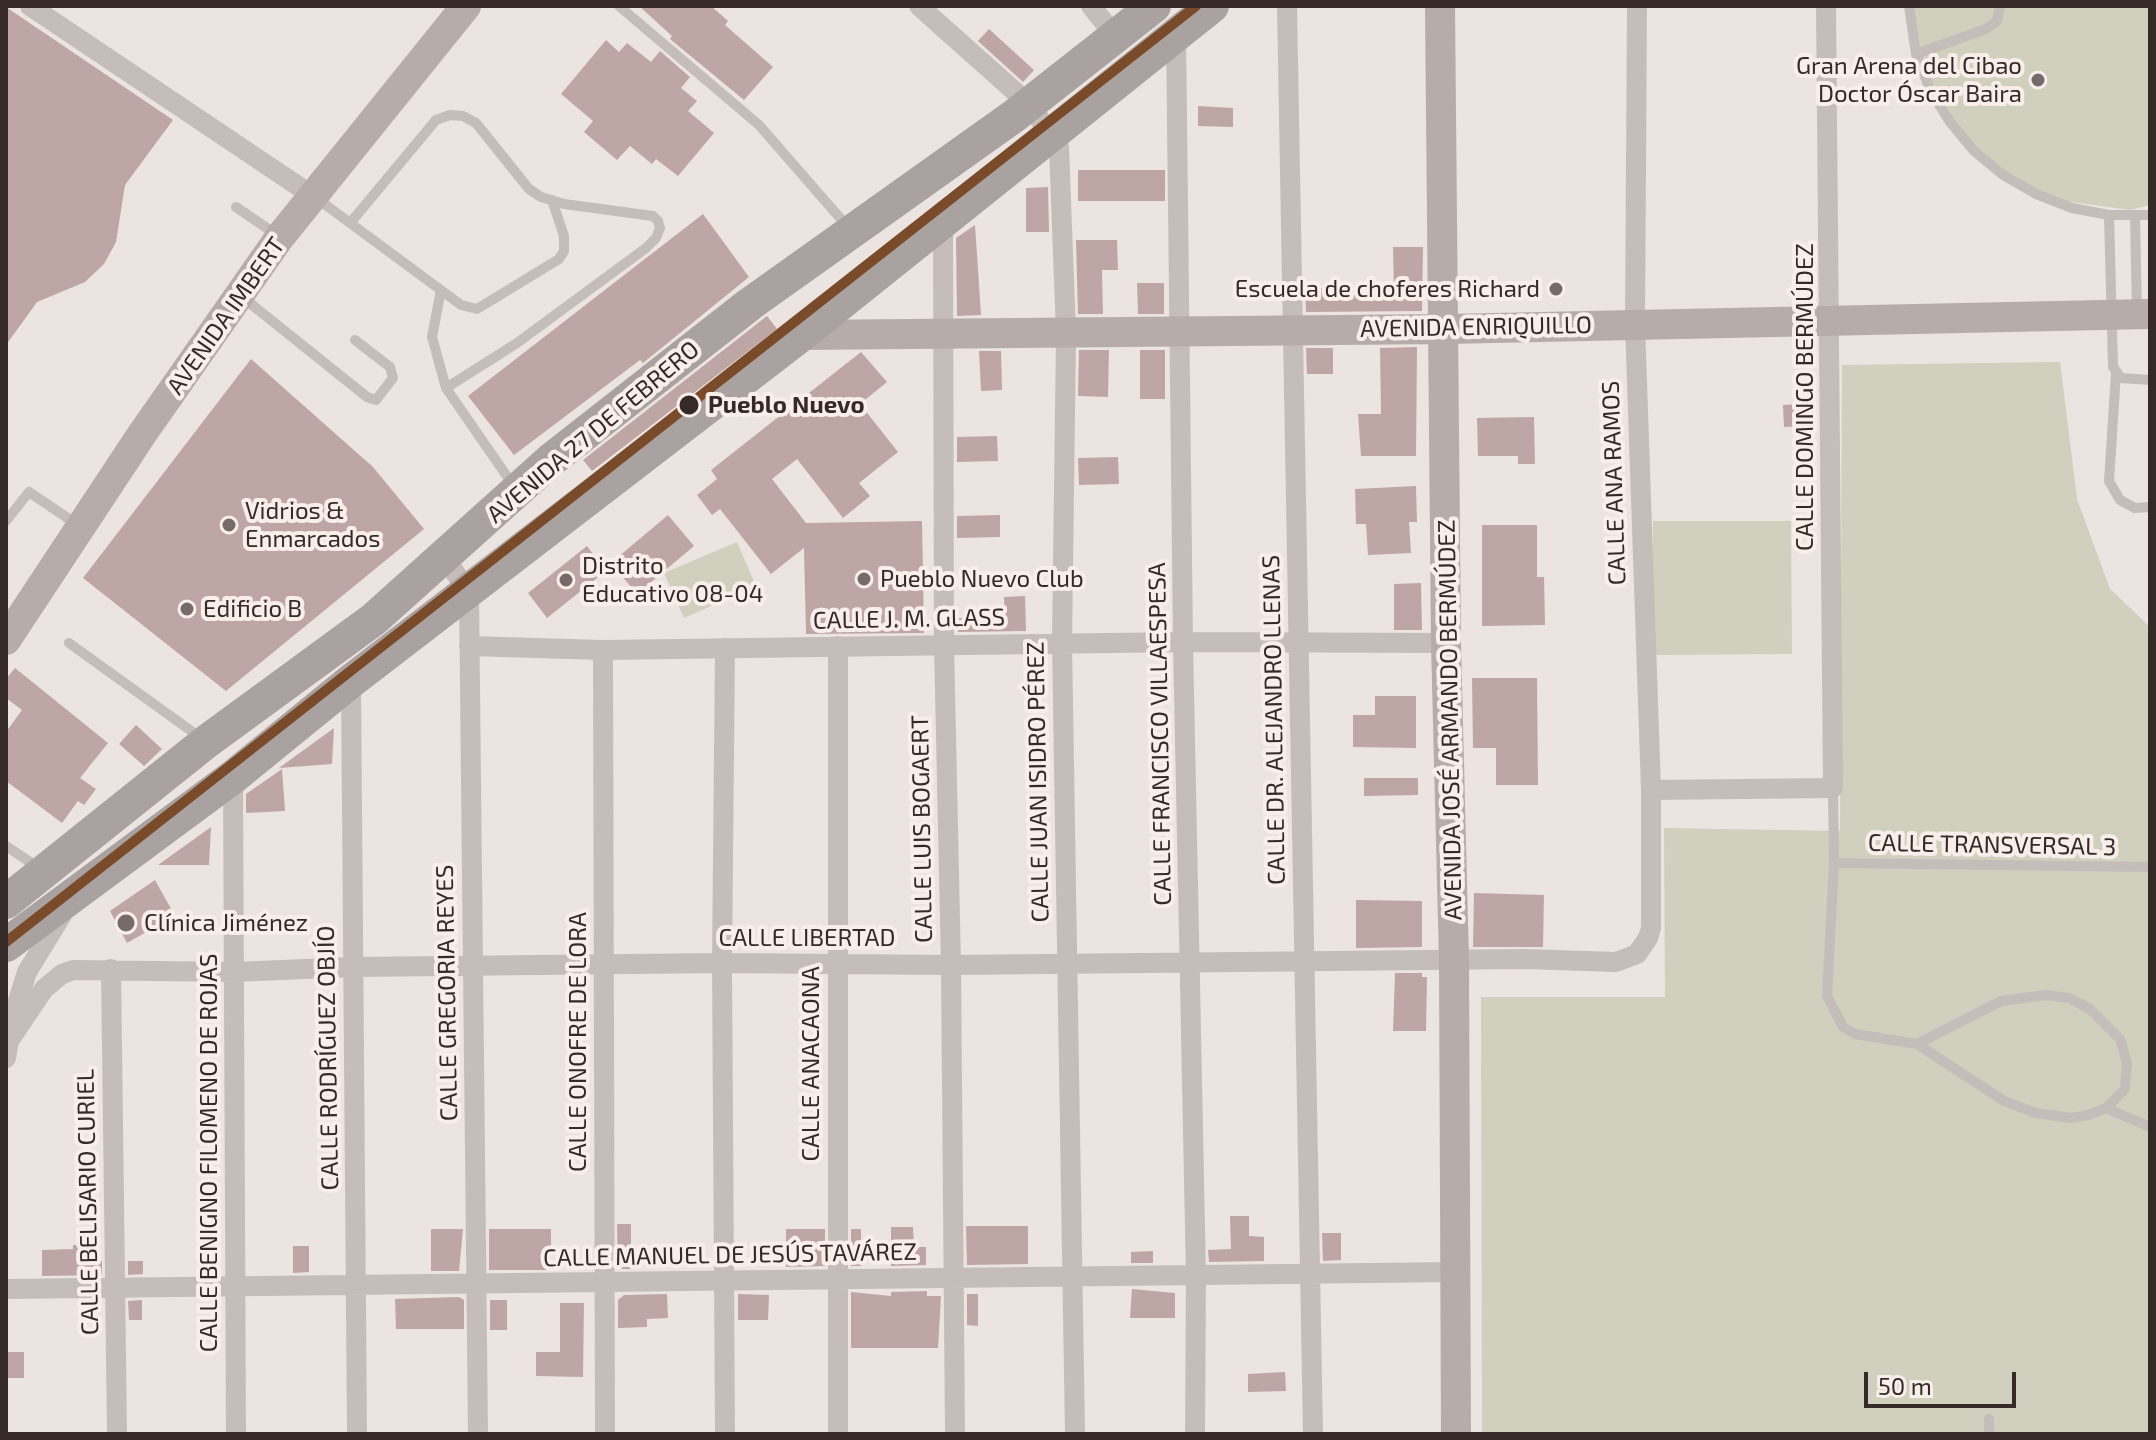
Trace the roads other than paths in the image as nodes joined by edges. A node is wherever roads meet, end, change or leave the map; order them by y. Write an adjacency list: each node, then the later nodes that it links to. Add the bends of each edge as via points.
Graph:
1 (30, 6): 19 (street)
2 (466, 6): 19 (street, AVENIDA IMBERT)
3 (619, 6): 27 (lane, via 759,125)
4 (919, 6): 17 (street)
5 (1091, 6): 15 (street)
6 (1154, 6): 15 (main road, AVENIDA 27 DE FEBRERO)
7 (1212, 6): 14 (main road, AVENIDA 27 DE FEBRERO)
8 (1287, 6): 35 (street, CALLE DR. ALEJANDRO LLENAS)
9 (1440, 6): 34 (street, AVENIDA JOSÉ ARMANDO BERMÚDEZ)
10 (1637, 6): 33 (street, CALLE ANA RAMOS)
11 (1826, 6): 32 (street, CALLE DOMINGO BERMÚDEZ)
12 (1909, 6): 16 (lane)
13 (2000, 6): 16 (lane, via 1997,21 1986,29)
14 (1176, 33): 18 (main road, AVENIDA 27 DE FEBRERO); 36 (street, CALLE FRANCISCO VILLAESPESA)
15 (1116, 37): 17 (main road, AVENIDA 27 DE FEBRERO)
16 (1916, 54): 22 (lane, via 1930,90 1974,151 2036,194)
17 (1030, 105): 18 (street); 27 (main road, AVENIDA 27 DE FEBRERO)
18 (1051, 132): 26 (main road, AVENIDA 27 DE FEBRERO); 37 (street, CALLE JUAN ISIDRO PÉREZ, via 1059,147)
19 (313, 196): 25 (lane); 28 (street, AVENIDA IMBERT)
20 (552, 200): 25 (lane, via 529,189 476,123 450,115 436,120); 29 (lane, via 564,236 559,259 477,309); 43 (lane, via 653,216 660,228 646,248)
21 (236, 207): 28 (lane)
22 (2109, 215): 24 (lane); 31 (lane)
23 (2150, 215): 24 (lane)
24 (2135, 216): 31 (lane)
25 (351, 222): 29 (lane)
26 (943, 222): 38 (main road, AVENIDA 27 DE FEBRERO); 39 (street, CALLE LUIS BOGAERT)
27 (852, 232): 44 (main road, AVENIDA 27 DE FEBRERO, via 737,314)
28 (280, 237): 30 (street, AVENIDA IMBERT)
29 (441, 290): 43 (lane, via 432,337)
30 (240, 294): 40 (lane, via 376,400 393,378 390,367); 47 (street, AVENIDA IMBERT)
31 (2132, 314): 32 (street, AVENIDA ENRIQUILLO); 41 (lane)
32 (1831, 319): 33 (street, AVENIDA ENRIQUILLO); 64 (street, CALLE DOMINGO BERMÚDEZ)
33 (1635, 324): 34 (street, AVENIDA ENRIQUILLO); 65 (street, CALLE ANA RAMOS)
34 (1446, 329): 35 (street, AVENIDA ENRIQUILLO); 55 (street, AVENIDA JOSÉ ARMANDO BERMÚDEZ)
35 (1293, 330): 36 (street, AVENIDA ENRIQUILLO); 54 (street, CALLE DR. ALEJANDRO LLENAS)
36 (1179, 332): 37 (street, AVENIDA ENRIQUILLO); 51 (street, CALLE FRANCISCO VILLAESPESA)
37 (1066, 334): 39 (street, AVENIDA ENRIQUILLO); 53 (street, CALLE JUAN ISIDRO PÉREZ)
38 (801, 335): 39 (street, AVENIDA ENRIQUILLO); 49 (main road, AVENIDA 27 DE FEBRERO)
39 (944, 336): 56 (street, CALLE LUIS BOGAERT)
40 (355, 340)
41 (2116, 373): 42 (lane); 45 (lane, via 2109,481 2120,500 2135,508)
42 (2150, 380)
43 (446, 388): 44 (lane)
44 (517, 491): 48 (main road, AVENIDA 27 DE FEBRERO)
45 (2150, 507)
46 (6, 521): 47 (lane, via 29,492)
47 (80, 526): 50 (street, AVENIDA IMBERT)
48 (445, 558): 49 (street); 62 (main road, AVENIDA 27 DE FEBRERO, via 374,619)
49 (469, 593): 57 (street, CALLE GREGORIA REYES); 61 (main road, AVENIDA 27 DE FEBRERO)
50 (6, 640)
51 (1183, 642): 53 (street, CALLE J. M. GLASS); 54 (street, CALLE J. M. GLASS); 79 (street, CALLE FRANCISCO VILLAESPESA)
52 (69, 643): 62 (lane)
53 (1062, 643): 56 (street, CALLE J. M. GLASS); 78 (street, CALLE JUAN ISIDRO PÉREZ)
54 (1299, 643): 55 (street, CALLE J. M. GLASS); 74 (street, CALLE DR. ALEJANDRO LLENAS)
55 (1446, 643): 75 (street, AVENIDA JOSÉ ARMANDO BERMÚDEZ)
56 (944, 644): 58 (street, CALLE J. M. GLASS); 81 (street, CALLE LUIS BOGAERT)
57 (469, 646): 60 (street, CALLE J. M. GLASS); 83 (street, CALLE GREGORIA REYES)
58 (838, 646): 59 (street, CALLE J. M. GLASS); 77 (street, CALLE ANACAONA)
59 (725, 648): 60 (street, CALLE J. M. GLASS); 76 (street)
60 (603, 650): 80 (street, CALLE ONOFRE DE LORA)
61 (351, 681): 63 (main road, AVENIDA 27 DE FEBRERO); 82 (street, CALLE RODRÍGUEZ OBJÍO)
62 (206, 742): 69 (main road, AVENIDA 27 DE FEBRERO)
63 (233, 777): 70 (main road, AVENIDA 27 DE FEBRERO); 85 (street, CALLE BENIGNO FILOMENO DE ROJAS)
64 (1833, 788): 65 (street); 67 (lane)
65 (1651, 790): 73 (street, CALLE ANA RAMOS, via 1651,928)
66 (6, 846): 69 (lane)
67 (1834, 863): 68 (lane, CALLE TRANSVERSAL 3); 86 (lane, via 1827,996 1836,1017 1855,1034)
68 (2150, 867)
69 (44, 872): 71 (main road, AVENIDA 27 DE FEBRERO)
70 (76, 894): 72 (main road, AVENIDA 27 DE FEBRERO); 87 (street, via 31,961)
71 (6, 902)
72 (6, 945)
73 (1637, 954): 75 (street, CALLE LIBERTAD, via 1616,962)
74 (1304, 960): 75 (street, CALLE LIBERTAD); 79 (street, CALLE LIBERTAD); 91 (street, CALLE DR. ALEJANDRO LLENAS)
75 (1454, 961): 90 (street, AVENIDA JOSÉ ARMANDO BERMÚDEZ)
76 (722, 963): 77 (street, CALLE LIBERTAD); 80 (street, CALLE LIBERTAD); 96 (street)
77 (836, 963): 81 (street, CALLE LIBERTAD); 95 (street, CALLE ANACAONA)
78 (1066, 963): 79 (street, CALLE LIBERTAD); 81 (street, CALLE LIBERTAD); 92 (street, CALLE JUAN ISIDRO PÉREZ)
79 (1192, 963): 93 (street, CALLE FRANCISCO VILLAESPESA)
80 (603, 964): 83 (street, CALLE LIBERTAD); 97 (street, CALLE ONOFRE DE LORA)
81 (951, 965): 94 (street, CALLE LUIS BOGAERT)
82 (353, 967): 83 (street, CALLE LIBERTAD); 85 (street, CALLE LIBERTAD); 99 (street, CALLE RODRÍGUEZ OBJÍO)
83 (473, 968): 98 (street, CALLE GREGORIA REYES)
84 (111, 969): 85 (street, CALLE LIBERTAD); 87 (street, CALLE LIBERTAD, via 62,974 44,989); 101 (street, CALLE BELISARIO CURIEL)
85 (234, 972): 100 (street, CALLE BENIGNO FILOMENO DE ROJAS)
86 (1917, 1044): 88 (lane, via 2004,1101 2036,1113 2071,1118); 88 (lane, via 2001,1001 2046,995 2069,998 2090,1009 2120,1039 2127,1063 2125,1089)
87 (8, 1049)
88 (2106, 1108): 89 (lane)
89 (2150, 1127)
90 (1455, 1272): 91 (street, CALLE MANUEL DE JESÚS TAVÁREZ); 115 (street, AVENIDA JOSÉ ARMANDO BERMÚDEZ)
91 (1310, 1273): 93 (street, CALLE MANUEL DE JESÚS TAVÁREZ); 114 (street, CALLE DR. ALEJANDRO LLENAS)
92 (1074, 1276): 93 (street, CALLE MANUEL DE JESÚS TAVÁREZ); 94 (street, CALLE MANUEL DE JESÚS TAVÁREZ); 112 (street, CALLE JUAN ISIDRO PÉREZ)
93 (1196, 1276): 113 (street, CALLE FRANCISCO VILLAESPESA)
94 (953, 1278): 95 (street, CALLE MANUEL DE JESÚS TAVÁREZ); 111 (street, CALLE LUIS BOGAERT)
95 (838, 1279): 96 (street, CALLE MANUEL DE JESÚS TAVÁREZ); 110 (street, CALLE ANACAONA)
96 (724, 1281): 97 (street, CALLE MANUEL DE JESÚS TAVÁREZ); 109 (street)
97 (604, 1282): 98 (street, CALLE MANUEL DE JESÚS TAVÁREZ); 108 (street, CALLE ONOFRE DE LORA)
98 (477, 1284): 99 (street, CALLE MANUEL DE JESÚS TAVÁREZ); 107 (street, CALLE GREGORIA REYES)
99 (356, 1285): 100 (street, CALLE MANUEL DE JESÚS TAVÁREZ); 106 (street, CALLE RODRÍGUEZ OBJÍO)
100 (235, 1287): 101 (street, CALLE MANUEL DE JESÚS TAVÁREZ); 105 (street, CALLE BENIGNO FILOMENO DE ROJAS)
101 (115, 1288): 102 (street, CALLE MANUEL DE JESÚS TAVÁREZ); 104 (street, CALLE BELISARIO CURIEL)
102 (6, 1289)
103 (1989, 1419): 116 (lane)
104 (117, 1434)
105 (236, 1434)
106 (357, 1434)
107 (478, 1434)
108 (605, 1434)
109 (725, 1434)
110 (838, 1434)
111 (955, 1434)
112 (1075, 1434)
113 (1195, 1434)
114 (1313, 1434)
115 (1456, 1434)
116 (1989, 1434)

